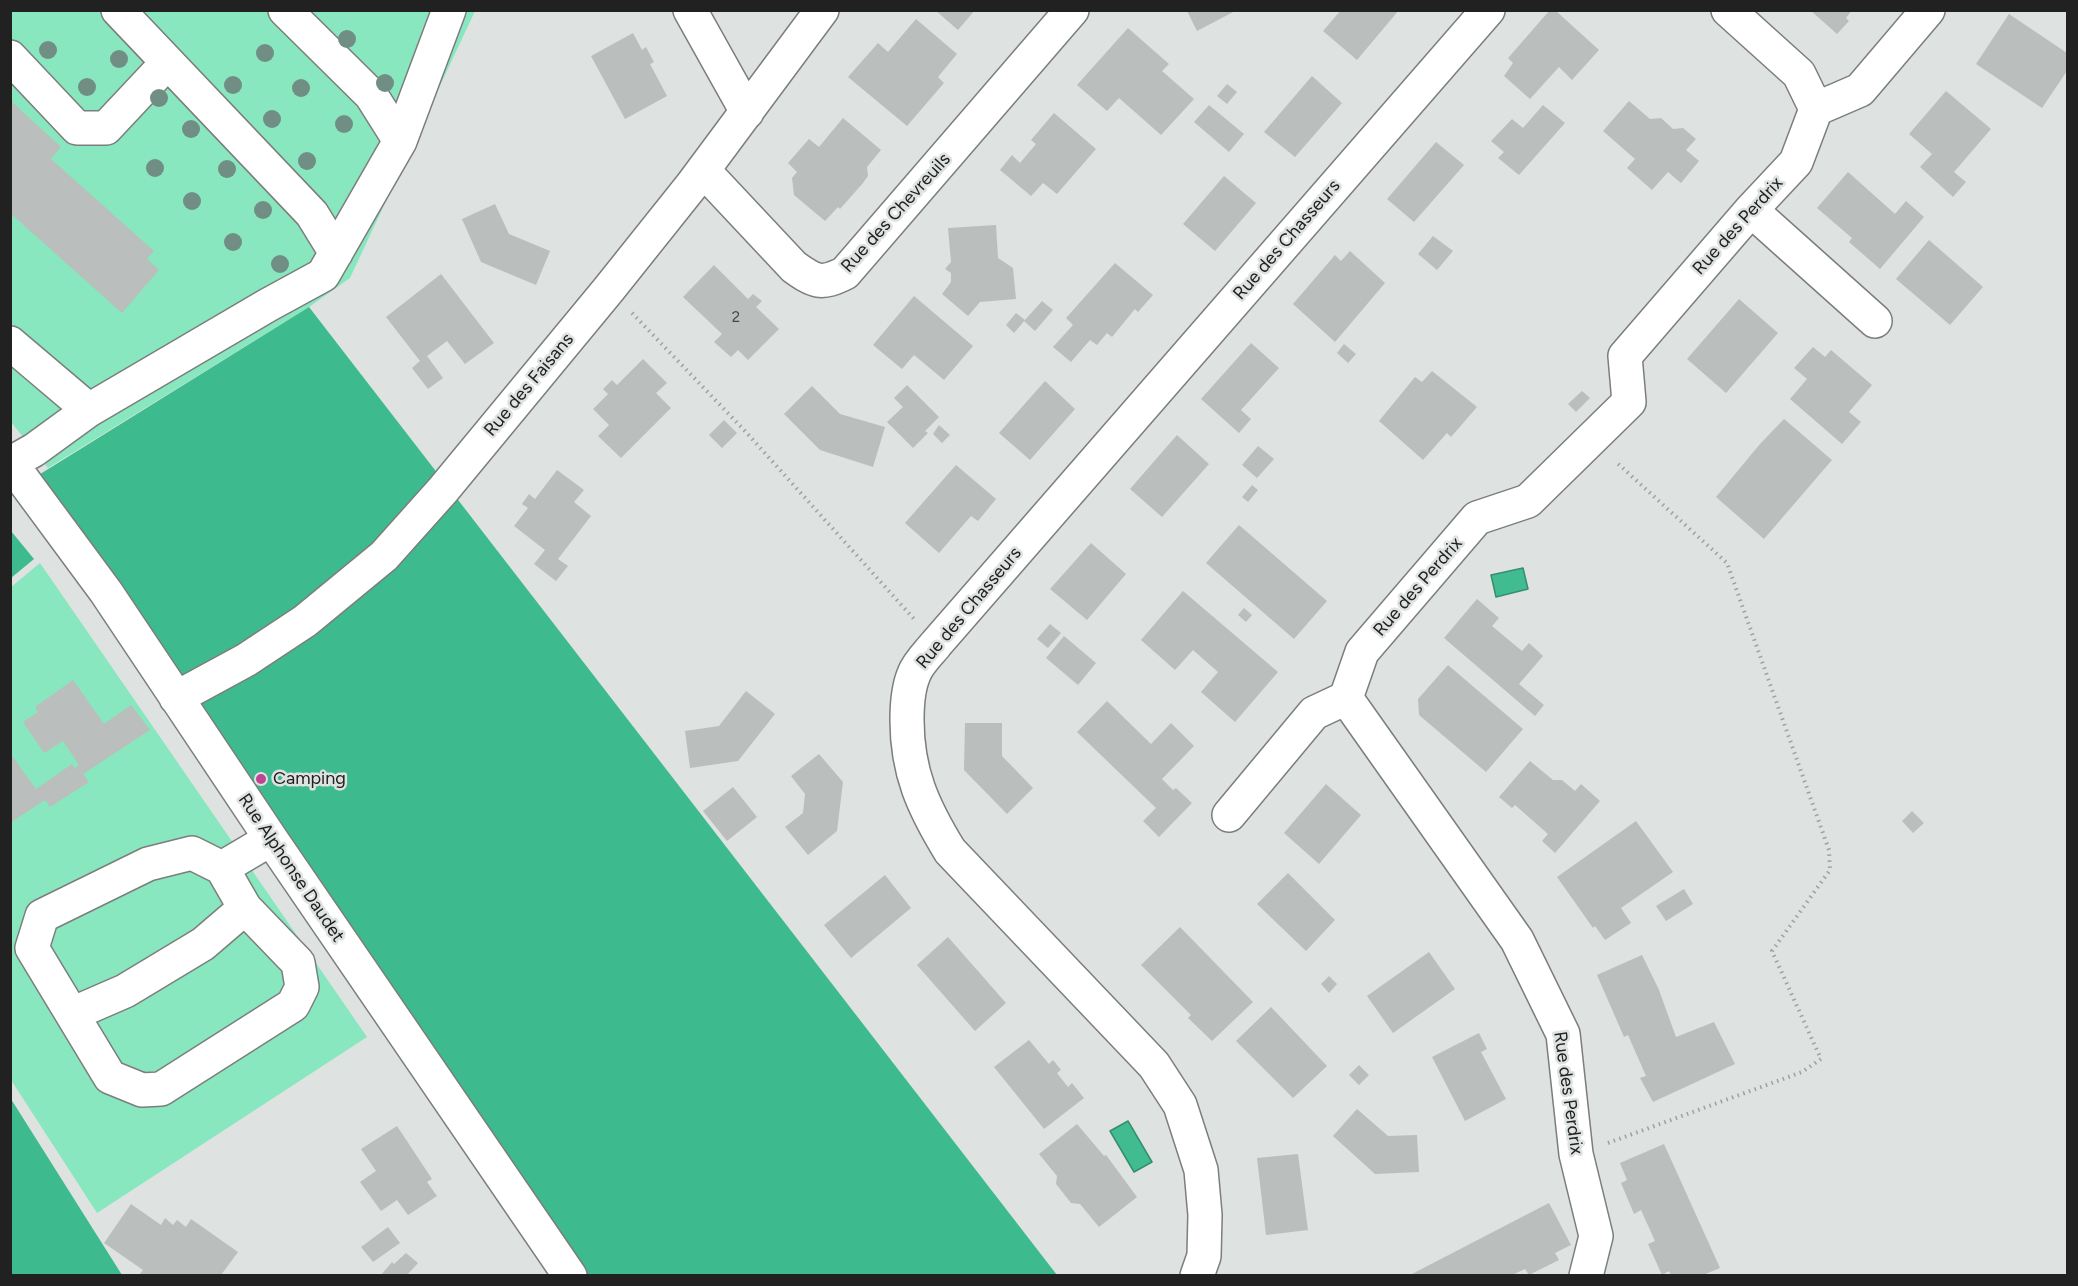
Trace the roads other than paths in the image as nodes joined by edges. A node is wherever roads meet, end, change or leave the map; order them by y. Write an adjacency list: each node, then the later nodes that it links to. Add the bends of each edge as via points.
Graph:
1 (118, 10): 11 (street)
2 (285, 10): 14 (street, via 371,95)
3 (690, 10): 13 (street)
4 (822, 10): 13 (street, Rue des Faisans)
5 (1072, 10): 15 (street, Rue des Chevreuils, via 845,273 828,281 811,280 794,267)
6 (1488, 10): 30 (street, Rue des Chasseurs, via 914,672 907,740 914,778 930,819 950,851 1154,1065 1180,1105 1201,1170 1204,1256)
7 (1728, 10): 12 (street, via 1799,74)
8 (1928, 10): 12 (street, via 1860,90)
9 (440, 15): 14 (street)
10 (10, 57): 11 (street, via 77,129 106,128)
11 (167, 63): 17 (street, via 312,214)
12 (1816, 109): 16 (street, Rue des Perdrix, via 1796,162)
13 (747, 112): 15 (street, Rue des Faisans)
14 (400, 141): 17 (street)
15 (703, 170): 22 (street, Rue des Faisans, via 443,490 384,556 305,621 246,660)
16 (1751, 210): 18 (street); 23 (street, Rue des Perdrix, via 1625,356 1629,402 1528,501 1477,518 1362,652)
17 (336, 253): 20 (street, via 323,275)
18 (1875, 321)
19 (10, 343): 20 (street)
20 (89, 410): 21 (street)
21 (11, 463): 22 (street, Rue Alphonse Daudet, via 106,592)
22 (176, 698): 25 (street, Rue Alphonse Daudet)
23 (1346, 698): 24 (street, via 1314,713); 31 (street, Rue des Perdrix, via 1517,940 1563,1034 1576,1154 1596,1236)
24 (1229, 815)
25 (271, 840): 26 (street); 29 (street, Rue Alphonse Daudet)
26 (222, 868): 27 (street); 28 (street, via 192,853 159,861 42,916 32,948)
27 (245, 908): 28 (street, via 203,944 125,991); 28 (street, via 298,963 302,987 293,1005 161,1089 142,1090 110,1077)
28 (72, 1014)
29 (570, 1275)
30 (1197, 1275)
31 (1586, 1275)

